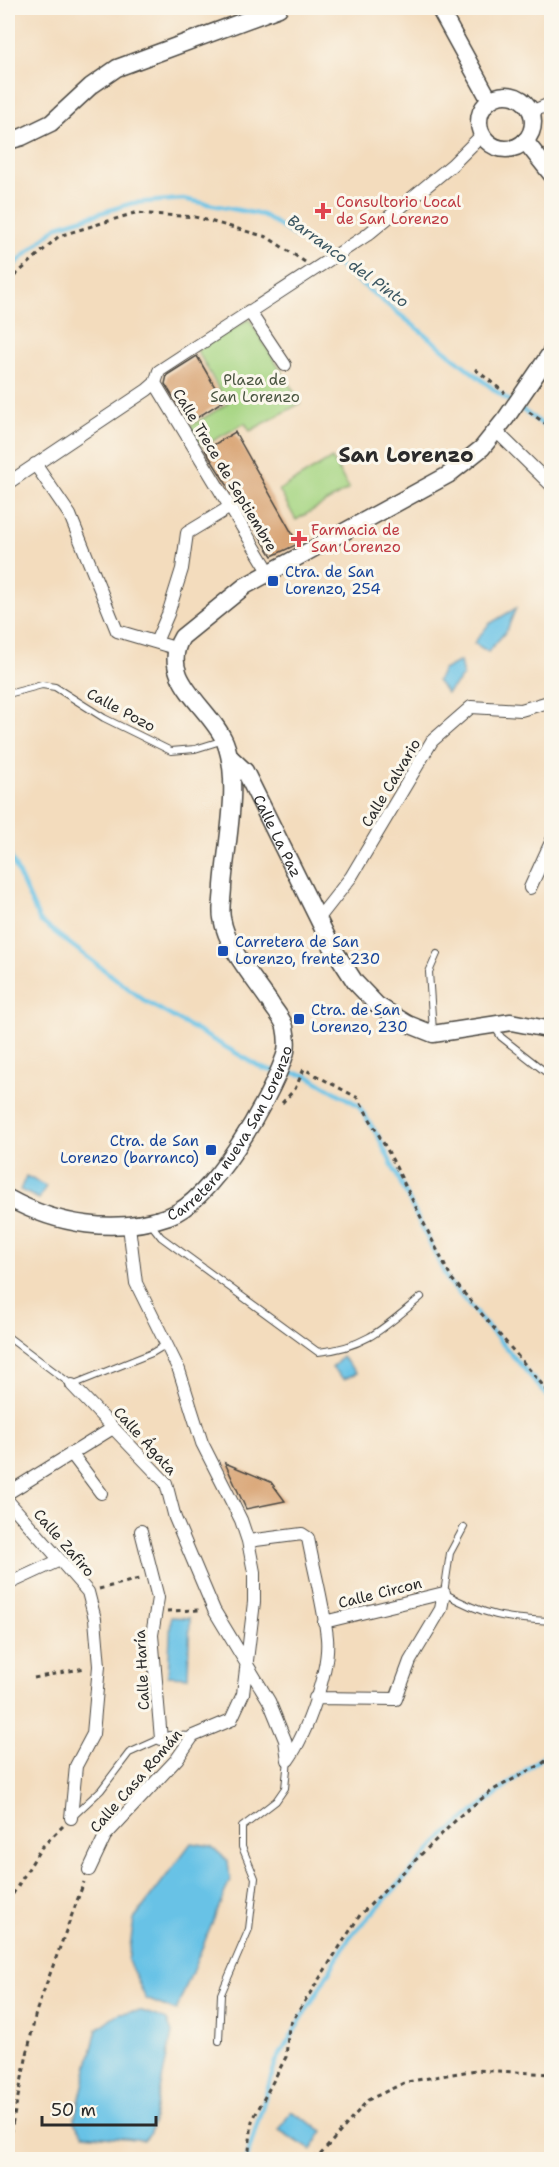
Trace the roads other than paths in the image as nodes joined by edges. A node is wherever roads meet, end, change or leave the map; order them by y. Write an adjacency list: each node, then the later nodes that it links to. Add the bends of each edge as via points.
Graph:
1 (279, 8): 3 (street)
2 (440, 8): 4 (street)
3 (248, 13): 8 (street, via 117,68 51,123)
4 (489, 99): 6 (street, via 511,95); 7 (street, via 479,118)
5 (552, 103): 6 (street)
6 (531, 112): 9 (street, via 532,122)
7 (482, 135): 9 (street, via 497,147 516,147); 11 (street, via 367,235)
8 (8, 141)
9 (525, 141): 10 (street)
10 (552, 175)
11 (249, 311): 13 (street); 14 (street, via 159,371)
12 (552, 351): 15 (street)
13 (285, 365)
14 (155, 383): 16 (street); 19 (street, Calle Trece de Septiembre)
15 (496, 431): 18 (street); 20 (street, via 482,448 448,475)
16 (35, 464): 17 (street); 21 (street, via 70,515 117,631)
17 (8, 483)
18 (552, 486)
19 (230, 507): 20 (street, Calle Trece de Septiembre); 21 (street, via 187,533 182,569)
20 (270, 573): 22 (street, via 244,586 182,637)
21 (156, 642): 22 (street)
22 (175, 648): 25 (street, Carretera nueva San Lorenzo, via 182,682)
23 (8, 693): 25 (lane, Calle Pozo, via 42,685 55,687 104,718 171,751)
24 (552, 701): 29 (street, Calle Calvario, via 521,710 471,707 432,741 351,877)
25 (225, 740): 26 (street, Carretera nueva San Lorenzo)
26 (230, 757): 29 (street, Calle La Paz, via 244,771); 36 (street, Carretera nueva San Lorenzo, via 232,780 222,916 228,939 284,1024 285,1057 254,1121 200,1196 180,1212)
27 (552, 840): 28 (street)
28 (530, 888)
29 (318, 919): 33 (street, Calle La Paz, via 355,982 376,1005)
30 (437, 954): 33 (lane, via 429,972)
31 (494, 1025): 32 (street, via 511,1022); 33 (street); 34 (lane, via 501,1037)
32 (552, 1030)
33 (433, 1034)
34 (552, 1077)
35 (8, 1198): 37 (street, Carretera nueva San Lorenzo, via 80,1225)
36 (150, 1223): 37 (street, Carretera nueva San Lorenzo); 38 (lane, via 161,1237 318,1352 344,1350 378,1333)
37 (129, 1226): 40 (street, Calle Casa Román, via 136,1283)
38 (421, 1297)
39 (8, 1337): 41 (lane, Calle Ágata)
40 (167, 1344): 41 (lane); 49 (street, Calle Casa Román, via 202,1443)
41 (72, 1385): 42 (street, Calle Ágata)
42 (113, 1428): 43 (street); 55 (street, Calle Ágata, via 166,1483 175,1518 214,1610)
43 (71, 1453): 44 (street); 45 (street)
44 (101, 1493)
45 (8, 1494)
46 (8, 1501): 50 (street, Calle Zafiro)
47 (464, 1527): 52 (lane, via 450,1553)
48 (141, 1531): 58 (street, Calle Haría, via 158,1598 152,1635)
49 (248, 1541): 54 (street, via 302,1534 308,1538); 55 (street, Calle Casa Román, via 254,1602)
50 (60, 1560): 51 (street); 60 (street, Calle Zafiro, via 88,1592 99,1666 93,1734 76,1766)
51 (8, 1584)
52 (444, 1593): 53 (lane, via 476,1611); 54 (street, Calle Circon); 56 (street, via 441,1609 410,1661 396,1699)
53 (552, 1621)
54 (324, 1622): 56 (street, via 325,1662)
55 (247, 1663): 57 (street, Calle Casa Román, via 243,1694 231,1720); 59 (street, via 269,1701 285,1740)
56 (315, 1698): 59 (street)
57 (193, 1736): 58 (lane, via 169,1735); 61 (street, Calle Casa Román, via 177,1759 105,1836)
58 (161, 1739): 60 (lane, via 129,1753 102,1790)
59 (288, 1760): 62 (lane, via 285,1788 276,1801 242,1827 243,1847 255,1878 249,1929 221,1994)
60 (70, 1818)
61 (89, 1870)
62 (219, 2041)

